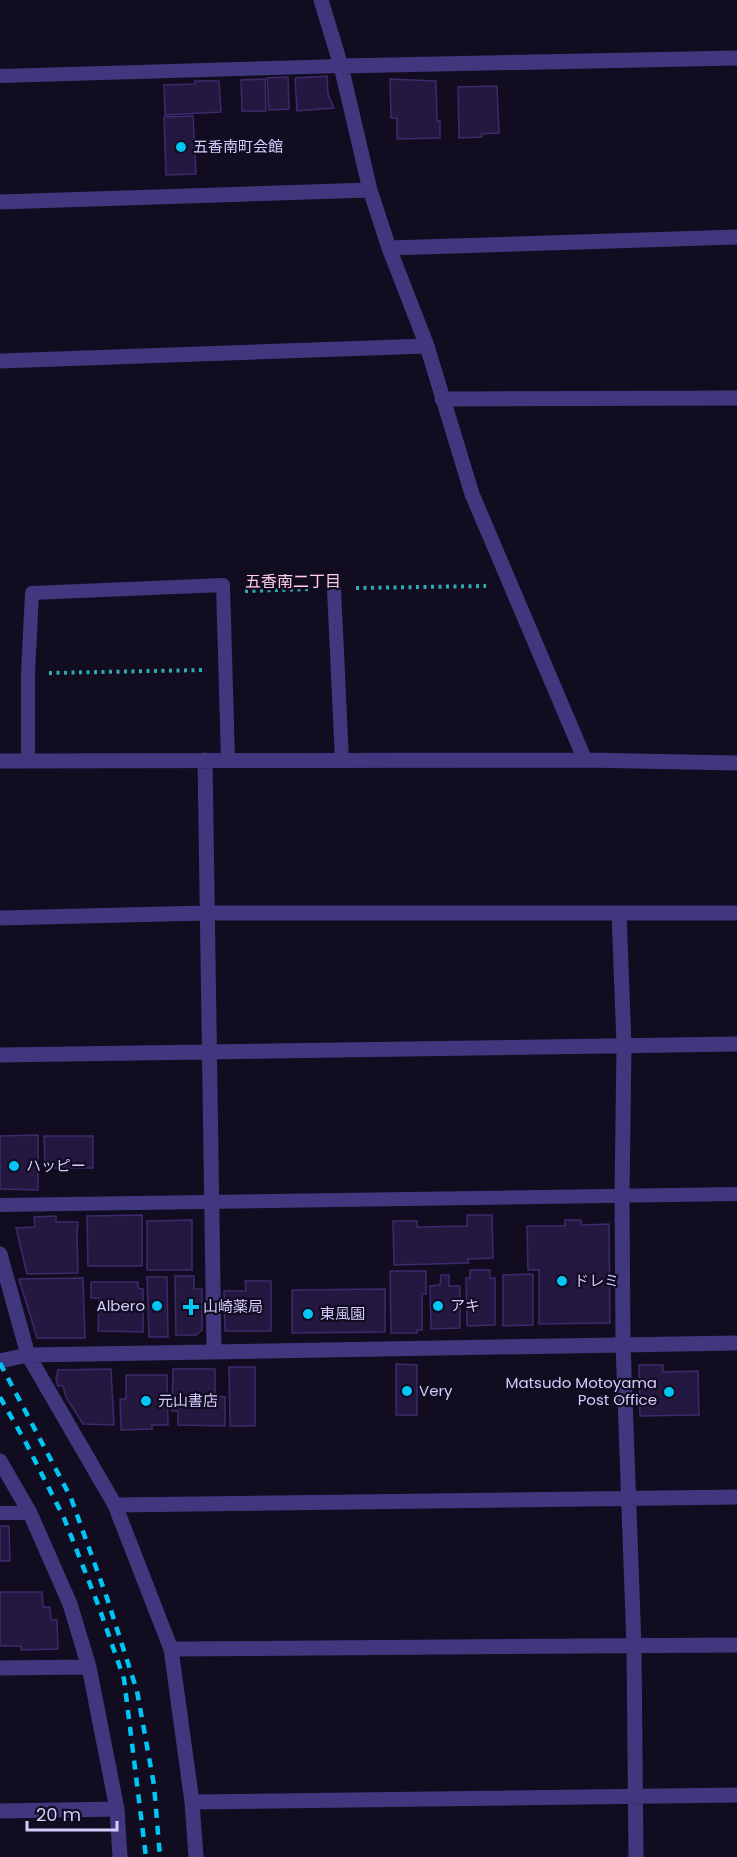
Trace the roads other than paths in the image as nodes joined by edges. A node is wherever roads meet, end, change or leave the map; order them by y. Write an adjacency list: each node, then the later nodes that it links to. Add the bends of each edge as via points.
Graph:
1 (321, 0): 3 (street)
2 (737, 58): 3 (street)
3 (341, 66): 4 (lane); 5 (street)
4 (0, 76)
5 (370, 190): 6 (street); 8 (street)
6 (0, 202)
7 (737, 237): 8 (street)
8 (389, 248): 9 (street)
9 (427, 346): 10 (street); 12 (street)
10 (0, 362)
11 (737, 398): 12 (street)
12 (442, 399): 17 (street, via 472,494)
13 (334, 589): 16 (lane)
14 (205, 760): 15 (street); 19 (street); 21 (street)
15 (228, 760): 16 (street); 19 (lane, via 223,585 32,593)
16 (342, 760): 17 (street)
17 (585, 760): 20 (street)
18 (0, 761): 19 (street)
19 (28, 761)
20 (737, 763)
21 (206, 913): 22 (street); 24 (street); 27 (street)
22 (619, 913): 23 (street); 26 (street)
23 (737, 913)
24 (0, 918)
25 (737, 1044): 26 (street)
26 (624, 1045): 27 (street); 30 (street)
27 (208, 1051): 28 (street); 31 (street)
28 (0, 1055)
29 (737, 1194): 30 (lane)
30 (621, 1196): 31 (lane); 35 (street)
31 (211, 1201): 32 (lane); 36 (street)
32 (0, 1205)
33 (0, 1254): 37 (street)
34 (737, 1343): 35 (street)
35 (623, 1344): 36 (street); 41 (street)
36 (214, 1352): 37 (street)
37 (28, 1355): 38 (street); 42 (street)
38 (0, 1361)
39 (0, 1461): 44 (street)
40 (737, 1497): 41 (street)
41 (629, 1499): 42 (street); 46 (street)
42 (115, 1505): 47 (street)
43 (0, 1513): 44 (lane)
44 (30, 1513): 48 (street, via 70,1604)
45 (737, 1645): 46 (street)
46 (634, 1646): 47 (street); 51 (street)
47 (171, 1649): 52 (street)
48 (89, 1667): 49 (street); 53 (street)
49 (0, 1668)
50 (737, 1795): 51 (street)
51 (635, 1796): 52 (street); 57 (street)
52 (192, 1802): 56 (street)
53 (117, 1809): 54 (street); 55 (street)
54 (0, 1811)
55 (120, 1857)
56 (196, 1857)
57 (636, 1857)

